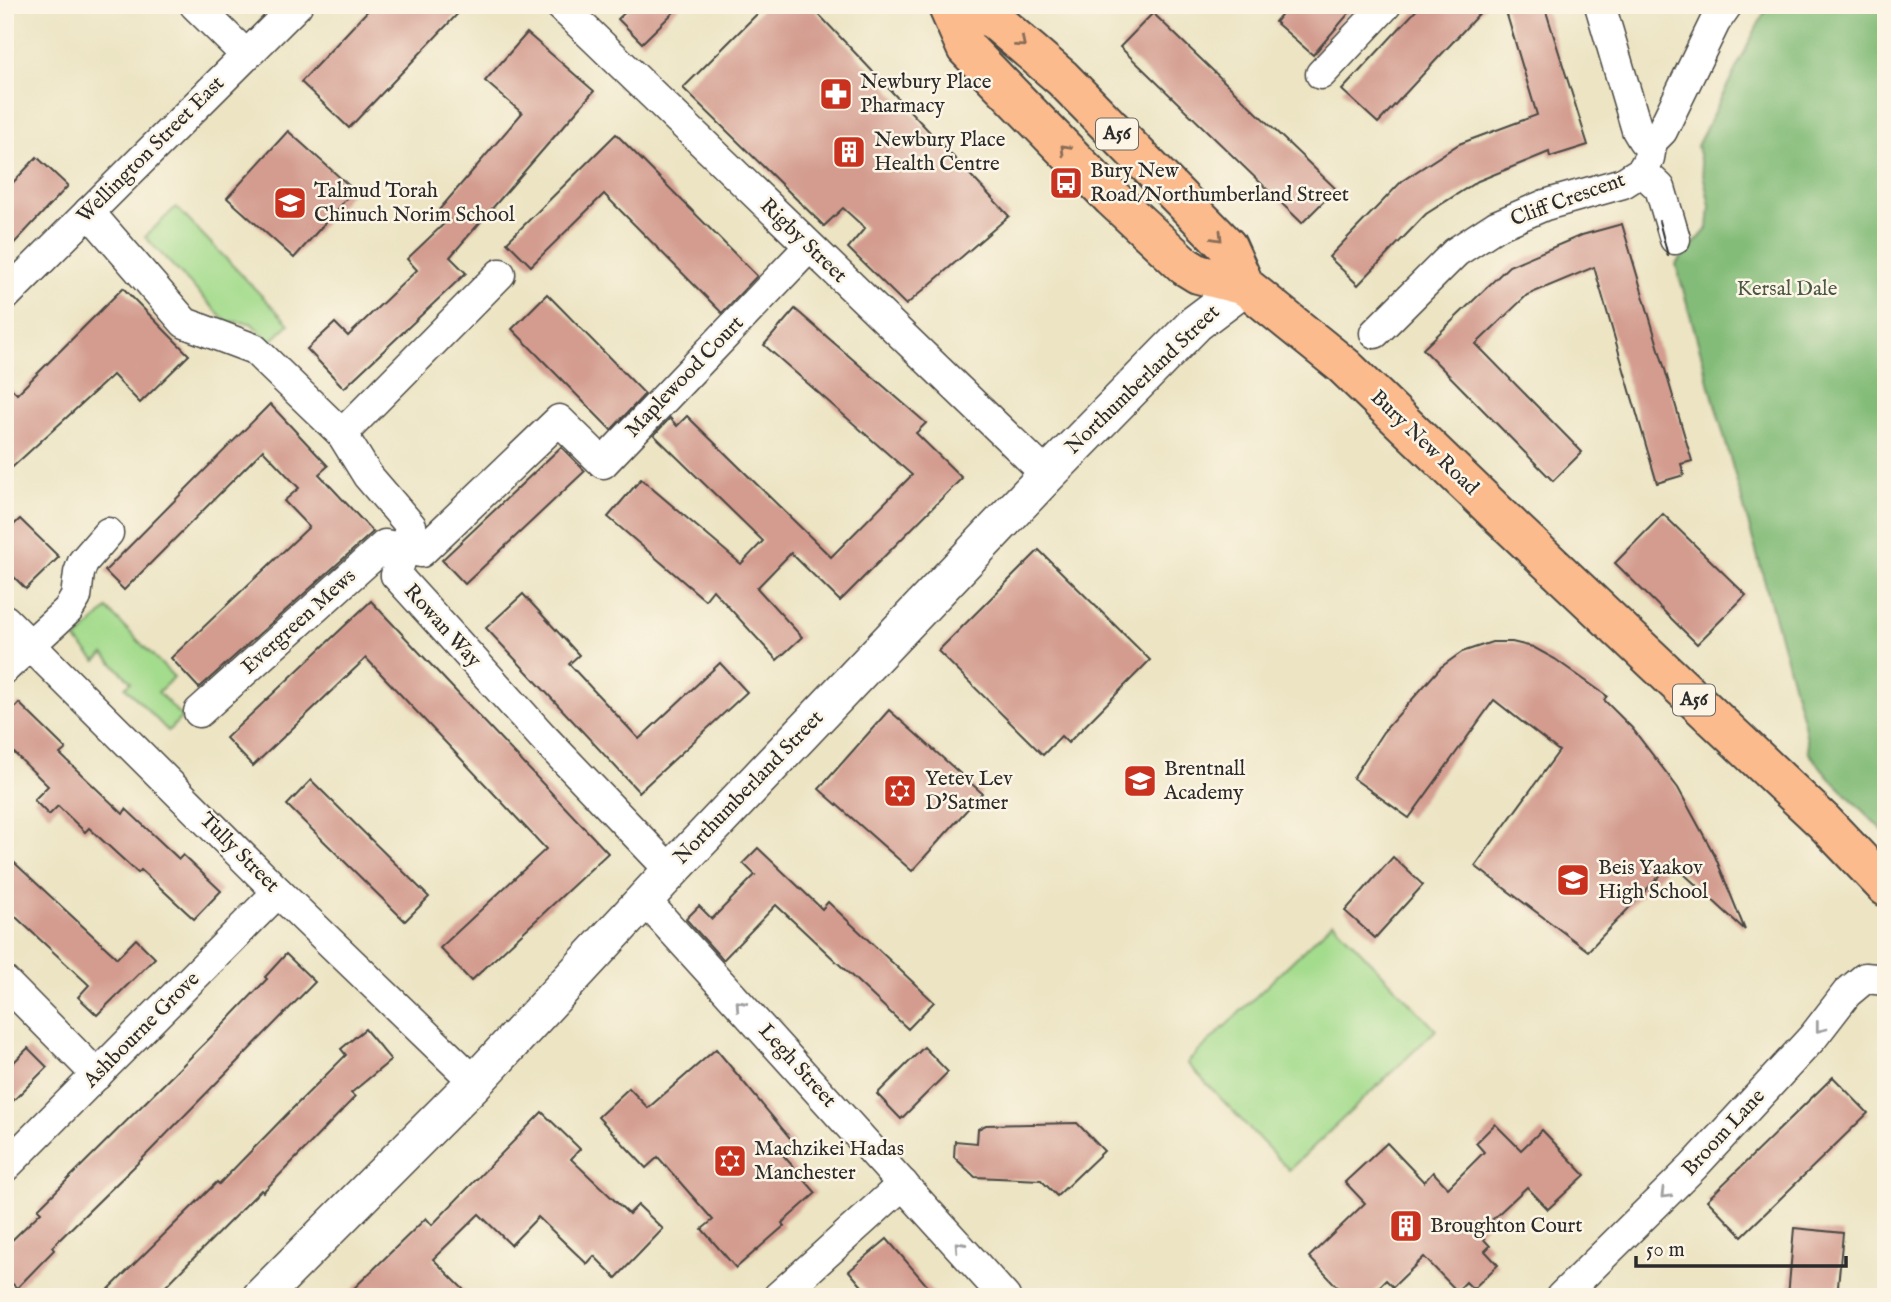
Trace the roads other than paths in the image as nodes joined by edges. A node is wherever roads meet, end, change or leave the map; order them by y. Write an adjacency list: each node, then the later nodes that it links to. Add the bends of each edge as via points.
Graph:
1 (195, 5): 9 (street)
2 (297, 5): 9 (street, Wellington Street East)
3 (560, 5): 15 (street, Rigby Street)
4 (947, 5): 17 (highway, A56, one-way to 4, via 1185,266 1112,198 966,48)
5 (965, 5): 17 (highway, Bury New Road / A56, one-way to 17, via 994,20 1062,78 1227,246)
6 (1386, 5): 10 (street)
7 (1600, 5): 11 (street, via 1640,136)
8 (1727, 5): 11 (street, Cliff Crescent, via 1662,131)
9 (246, 55): 13 (street, Wellington Street East)
10 (1321, 74)
11 (1652, 141): 12 (street, Cliff Crescent)
12 (1642, 171): 14 (street, via 1660,188); 19 (street, Cliff Crescent, via 1623,183 1545,205 1496,226 1456,252)
13 (89, 212): 18 (street, Wellington Street East); 20 (street, via 185,323 254,349)
14 (1675, 239)
15 (809, 247): 21 (street, Rigby Street); 23 (street, Maplewood Court, via 603,463 559,420 421,552)
16 (500, 274): 20 (street)
17 (1245, 286): 21 (street, Northumberland Street, via 1196,323); 29 (highway, Bury New Road / A56, via 1344,366 1824,821)
18 (5, 296)
19 (1375, 333)
20 (342, 434): 23 (street, Rowan Way, via 368,476 411,526)
21 (1047, 475): 28 (street, Northumberland Street)
22 (108, 533): 25 (street, via 83,562 76,597 68,610)
23 (404, 548): 27 (street, Evergreen Mews, via 385,545); 28 (street, Rowan Way, via 396,575)
24 (5, 620): 25 (street, Tully Street)
25 (30, 645): 26 (street); 30 (street, Tully Street)
26 (5, 668)
27 (200, 712)
28 (671, 871): 31 (street, Northumberland Street)
29 (1886, 887)
30 (278, 892): 34 (street, Ashbourne Grove); 35 (street, Tully Street)
31 (644, 899): 35 (street, Northumberland Street); 37 (street, Legh Street, one-way to 31)
32 (1886, 980): 41 (street, Broom Lane, one-way to 41, via 1865,978 1847,993 1813,1037 1693,1167)
33 (5, 982): 34 (street)
34 (97, 1074): 36 (street, Ashbourne Grove)
35 (475, 1082): 38 (street, Northumberland Street)
36 (5, 1167)
37 (903, 1184): 39 (street); 40 (street, Legh Street, one-way to 37)
38 (265, 1296)
39 (778, 1297)
40 (1004, 1297)
41 (1561, 1297)

